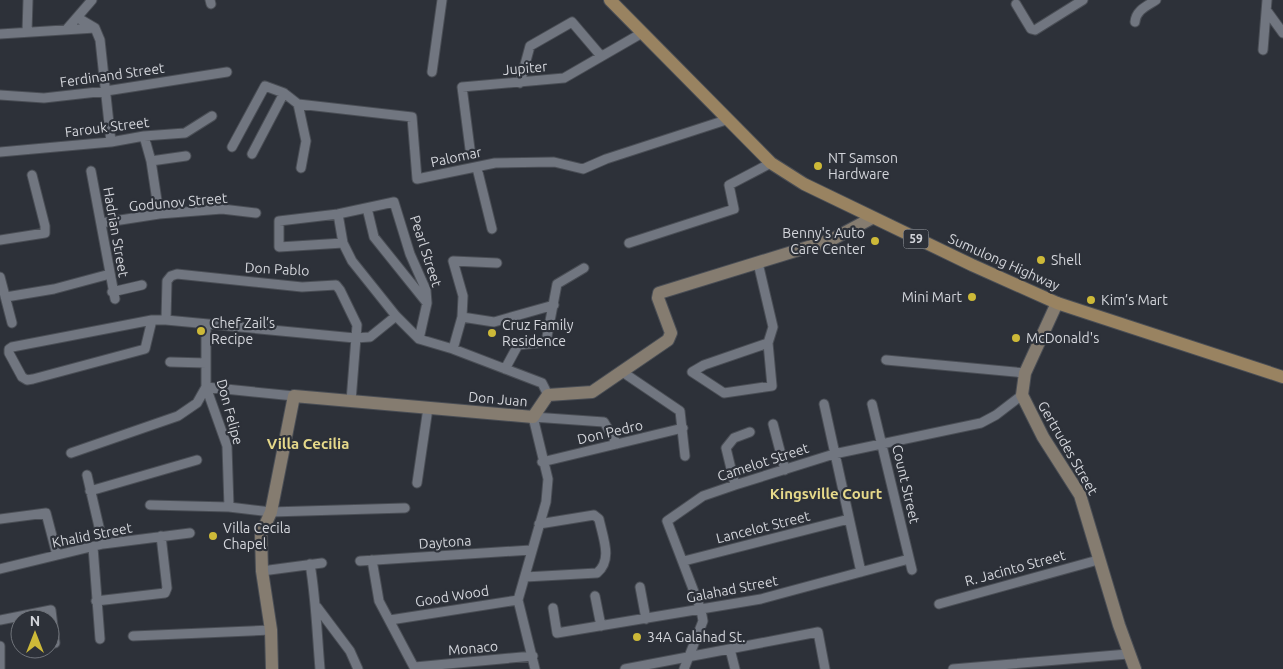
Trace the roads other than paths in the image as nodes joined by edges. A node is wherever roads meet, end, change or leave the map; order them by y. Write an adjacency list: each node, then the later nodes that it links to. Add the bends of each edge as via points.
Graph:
1 (28, 0): 14 (street)
2 (92, 0): 10 (street)
3 (442, 0): 21 (street)
4 (610, 0): 15 (main road, Sumulong Highway / 59)
5 (1083, 0): 8 (street, via 1035,30 1031,29)
6 (1156, 0): 11 (street, via 1141,10)
7 (1267, 0): 9 (street)
8 (1016, 4)
9 (1267, 11): 16 (street); 18 (street)
10 (78, 18): 12 (street); 13 (street)
11 (1135, 22)
12 (95, 28): 13 (street); 23 (street, via 100,40)
13 (66, 30): 14 (street)
14 (27, 32): 17 (street)
15 (642, 33): 19 (street, Jupiter); 28 (main road, Sumulong Highway / 59)
16 (1283, 33)
17 (0, 34)
18 (1263, 50)
19 (601, 56): 22 (street, Jupiter, via 564,78); 22 (street, via 572,22 530,46)
20 (227, 72): 23 (street, Ferdinand Street)
21 (432, 72)
22 (520, 83): 32 (street, Jupiter, via 462,87)
23 (106, 91): 25 (street, Ferdinand Street, via 44,98); 30 (street)
24 (284, 93): 26 (street); 31 (street, via 265,86); 34 (street)
25 (0, 96)
26 (298, 104): 38 (street, via 306,142); 39 (street, Palomar, via 412,117 417,179)
27 (212, 116): 29 (street, Farouk Street, via 185,133)
28 (726, 120): 37 (main road, Sumulong Highway / 59); 39 (street, Palomar, via 583,169 554,162 495,163)
29 (144, 136): 30 (street, Farouk Street); 36 (street)
30 (110, 142): 33 (street, Farouk Street)
31 (232, 147)
32 (470, 149)
33 (0, 152)
34 (252, 154)
35 (186, 156): 36 (street)
36 (151, 161): 44 (street)
37 (770, 164): 46 (main road, Sumulong Highway / 59); 51 (street, via 729,185 734,209)
38 (302, 168)
39 (477, 168): 48 (street)
40 (92, 171): 47 (street, Hadrian Street)
41 (32, 175): 49 (street, via 45,233)
42 (367, 208): 45 (street); 59 (street, via 374,237); 59 (street, Pearl Street, via 394,202 410,254 426,290)
43 (256, 213): 44 (street, Godunov Street, via 222,209)
44 (159, 214): 47 (street, Godunov Street)
45 (338, 214): 50 (street); 50 (street, via 279,221 278,245 279,248 288,248)
46 (872, 218): 53 (street, Don Juan, via 831,240); 60 (main road, Sumulong Highway / 59)
47 (101, 223): 55 (street, Hadrian Street)
48 (492, 229)
49 (0, 240)
50 (343, 243): 62 (street, via 352,261)
51 (629, 243)
52 (497, 263): 63 (street, via 453,261 463,296)
53 (758, 263): 70 (street, via 773,327); 76 (street, Don Juan, via 659,293 671,333 668,340)
54 (584, 268): 61 (street, via 557,284)
55 (110, 274): 57 (street, Hadrian Street, via 113,295); 58 (street, via 54,289)
56 (0, 277): 58 (street)
57 (142, 285)
58 (6, 297): 66 (street)
59 (427, 303): 69 (street, Pearl Street)
60 (1057, 303): 77 (street, Gertrudes Street); 78 (main road, Sumulong Highway / 59)
61 (554, 305): 63 (street, via 494,322); 75 (street, via 546,342 518,345)
62 (396, 316): 68 (street, via 370,336); 69 (street)
63 (462, 317): 71 (street)
64 (152, 320): 64 (street, via 12,347 8,353 22,377 33,379 145,349); 65 (street)
65 (166, 320): 67 (street); 68 (street, Don Pablo, via 167,281 177,274 302,287 336,285 357,325)
66 (12, 323)
67 (206, 324): 68 (street); 74 (street, Don Felipe)
68 (355, 338): 83 (street, Don Pablo)
69 (419, 339): 71 (street)
70 (768, 343): 70 (street, via 772,386 724,394 692,372 704,364)
71 (453, 349): 75 (street)
72 (886, 360): 77 (street)
73 (170, 362): 74 (street)
74 (206, 363): 79 (street, Don Felipe)
75 (505, 369): 80 (street, via 542,383)
76 (622, 371): 80 (street, Don Juan, via 592,392); 89 (street, via 680,412)
77 (1025, 373): 81 (street, Gertrudes Street)
78 (1283, 377)
79 (206, 388): 82 (street, Don Juan); 93 (street, via 197,403 178,416); 104 (street, Don Felipe, via 226,446)
80 (548, 395): 87 (street, Don Juan)
81 (1022, 395): 91 (street, Camelot Street, via 981,423); 119 (street, Gertrudes Street, via 1043,437 1080,495)
82 (294, 396): 83 (street, Don Juan); 106 (street)
83 (351, 401): 86 (street, Don Juan)
84 (824, 404): 94 (street)
85 (872, 404): 91 (street, Count Street)
86 (428, 408): 87 (street, Don Juan); 100 (street)
87 (533, 417): 92 (street, via 604,422); 97 (street)
88 (773, 424): 98 (street)
89 (683, 428): 92 (street, Don Pedro); 95 (street)
90 (750, 432): 101 (street, via 734,438 726,448)
91 (883, 443): 94 (street, Camelot Street); 116 (street, Count Street)
92 (617, 444): 97 (street, Don Pedro)
93 (71, 453)
94 (834, 454): 98 (street, Camelot Street); 108 (street)
95 (685, 456)
96 (197, 460): 102 (street)
97 (542, 462): 109 (street, via 548,479 546,502)
98 (785, 470): 101 (street, Camelot Street)
99 (87, 475): 102 (street)
100 (418, 483)
101 (735, 485): 120 (street, Camelot Street, via 703,496 667,521)
102 (90, 491): 112 (street)
103 (150, 505): 104 (street)
104 (229, 507): 106 (street)
105 (405, 508): 106 (street)
106 (271, 512): 125 (street, via 261,534)
107 (0, 519): 115 (street, via 46,513)
108 (849, 519): 120 (street, Lancelot Street); 126 (street)
109 (539, 524): 114 (street); 127 (street, via 594,515 599,519 607,560 597,573)
110 (190, 532): 111 (street, Khalid Street)
111 (161, 536): 112 (street, Khalid Street); 131 (street, via 165,593)
112 (103, 544): 113 (street, Khalid Street)
113 (93, 547): 115 (street, Khalid Street); 131 (street)
114 (531, 550): 118 (street, Daytona); 127 (street)
115 (57, 555): 123 (street, Khalid Street)
116 (909, 559): 124 (street, Count Street); 126 (street, Galahad Street)
117 (360, 560): 118 (street, Daytona)
118 (372, 560): 137 (street, via 379,601)
119 (1098, 560): 132 (street, R. Jacinto Street); 144 (street, Gertrudes Street)
120 (684, 561): 135 (street, Camelot Street)
121 (322, 563): 122 (street)
122 (310, 564): 125 (street); 133 (street)
123 (0, 569)
124 (912, 570)
125 (262, 571): 139 (street)
126 (861, 572): 135 (street, Galahad Street, via 761,599)
127 (525, 577): 130 (street)
128 (640, 587): 136 (street)
129 (595, 596): 138 (street)
130 (518, 600): 137 (street, Good Wood); 145 (street)
131 (96, 601): 141 (street)
132 (939, 604)
133 (317, 608): 152 (street); 153 (street, via 350,651)
134 (553, 608): 138 (street, Galahad Street, via 557,633)
135 (702, 610): 136 (street, Galahad Street); 146 (street, via 703,621)
136 (646, 619): 138 (street, Galahad Street)
137 (390, 620): 149 (street)
138 (602, 626)
139 (271, 630): 140 (street); 151 (street)
140 (133, 636)
141 (100, 639)
142 (0, 646): 150 (street)
143 (730, 649): 146 (street); 157 (street); 158 (street, via 818,632)
144 (1128, 654): 148 (street); 160 (street, Gertrudes Street)
145 (533, 656): 147 (street, Monaco); 154 (street)
146 (688, 657): 155 (street); 156 (street)
147 (474, 665): 149 (street, Monaco)
148 (1009, 667): 159 (street)
149 (415, 668)
150 (0, 669)
151 (272, 669)
152 (320, 669)
153 (358, 669)
154 (535, 669)
155 (625, 669)
156 (684, 669)
157 (735, 669)
158 (826, 669)
159 (953, 669)
160 (1135, 669)

